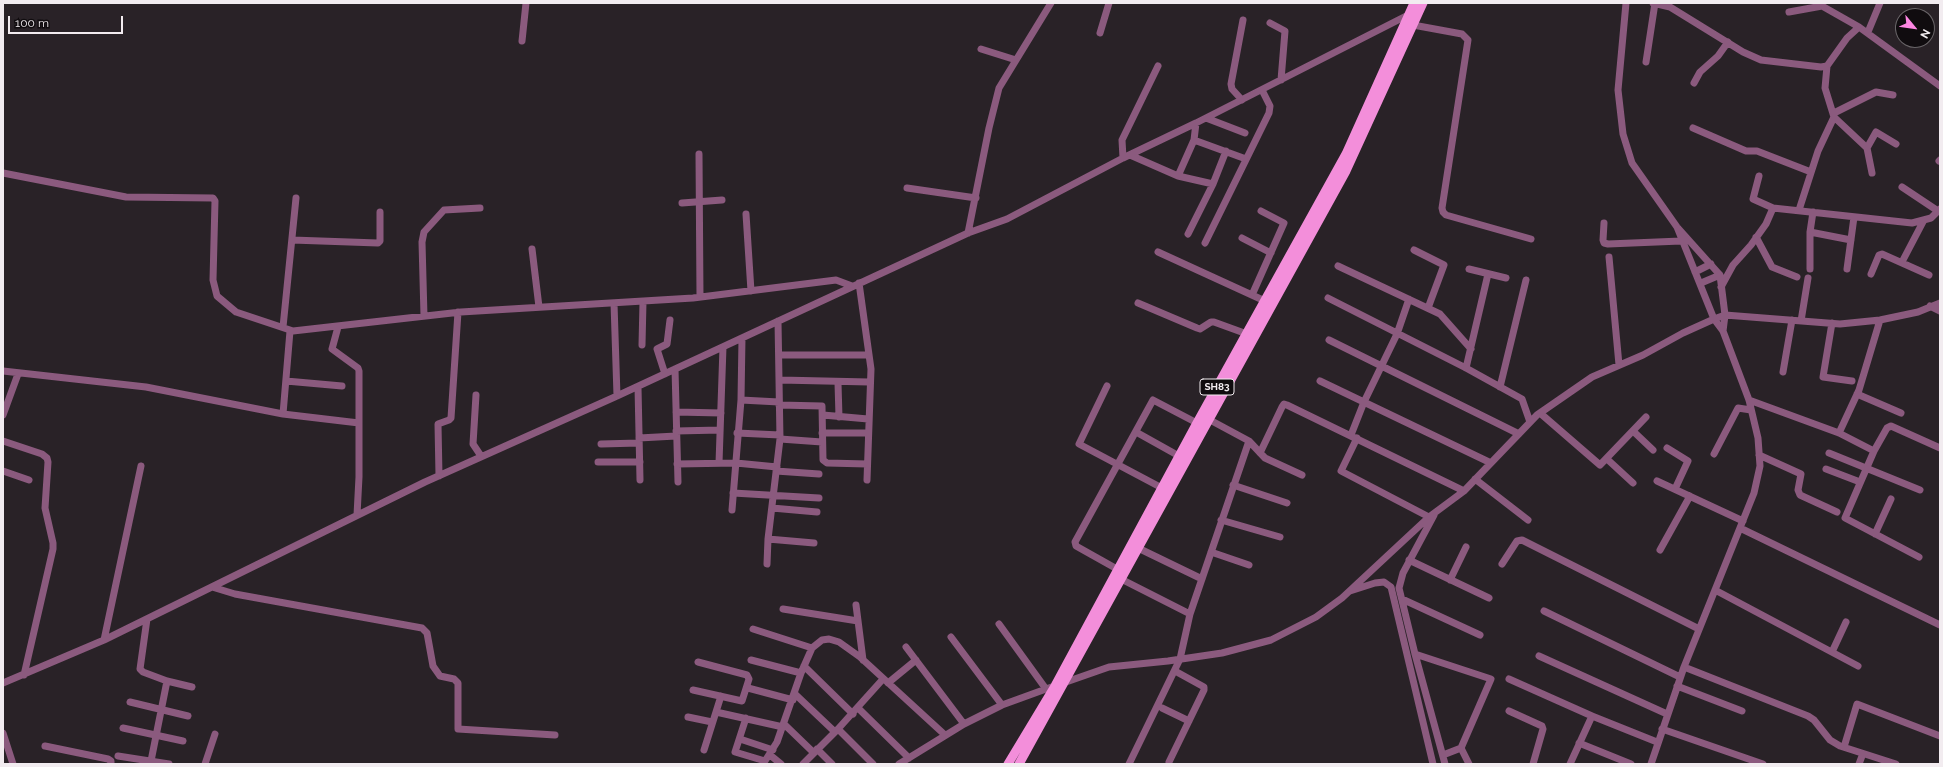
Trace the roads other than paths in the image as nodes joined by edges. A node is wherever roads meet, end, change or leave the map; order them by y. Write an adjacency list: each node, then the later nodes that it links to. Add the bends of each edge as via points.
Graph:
1 (526, 3): 18 (street)
2 (1051, 3): 21 (street)
3 (1109, 3): 17 (street)
4 (1429, 3): 8 (street)
5 (1626, 3): 67 (street, via 1618,90 1623,134 1632,163)
6 (1654, 3): 19 (street, via 1670,7); 22 (street)
7 (1880, 3): 16 (street)
8 (1419, 5): 11 (main road, SH83); 14 (main road, SH83)
9 (1822, 5): 10 (street); 15 (street)
10 (1789, 12)
11 (1408, 15): 25 (street); 106 (main road, SH83, via 1346,154)
12 (1243, 20): 30 (street, via 1231,84 1232,89)
13 (1270, 23): 25 (street, via 1285,31)
14 (1413, 25): 73 (street, via 1462,34 1468,40 1443,212); 174 (main road, SH83, via 1346,172)
15 (1859, 27): 16 (street); 24 (street, via 1847,38)
16 (1868, 32): 27 (street)
17 (1100, 33)
18 (522, 41)
19 (1728, 42): 24 (street, via 1742,52 1761,60); 26 (street, via 1718,56 1700,72)
20 (981, 49): 21 (street)
21 (1016, 60): 52 (street, via 1002,81 997,95 988,128)
22 (1646, 62)
23 (1158, 66): 41 (street, via 1122,140)
24 (1827, 66): 31 (street, via 1826,88)
25 (1281, 80): 28 (street)
26 (1694, 83)
27 (1940, 86)
28 (1262, 90): 30 (street); 42 (street, via 1270,109)
29 (1893, 96): 31 (street, via 1876,92)
30 (1242, 100): 32 (street)
31 (1834, 115): 38 (street); 43 (street)
32 (1206, 118): 33 (street); 35 (street)
33 (1196, 123): 36 (street); 41 (street)
34 (1693, 128): 43 (street, via 1746,151 1757,151)
35 (1245, 133)
36 (1194, 140): 39 (street); 46 (street)
37 (1896, 144): 38 (street, via 1876,132)
38 (1867, 148): 45 (street)
39 (1226, 151): 42 (street); 48 (street)
40 (699, 154): 54 (street)
41 (1126, 156): 46 (street); 69 (street, via 1008,219)
42 (1246, 159): 77 (street)
43 (1811, 172): 58 (street)
44 (3, 173): 125 (street, via 126,197 213,198 213,280 217,296 236,312)
45 (1872, 173)
46 (1178, 176): 48 (street)
47 (1759, 176): 57 (street, via 1752,199)
48 (1213, 184): 70 (street)
49 (1902, 187): 59 (street)
50 (907, 188): 52 (street)
51 (296, 198): 74 (street)
52 (976, 198): 69 (street)
53 (722, 200): 54 (street)
54 (700, 202): 55 (street); 103 (street)
55 (682, 203)
56 (480, 208): 117 (street, via 444,210 424,232)
57 (1773, 208): 58 (street); 71 (street, via 1766,224)
58 (1799, 210): 62 (street)
59 (1939, 210): 65 (street, via 1931,218)
60 (1261, 211): 81 (street, via 1284,223)
61 (380, 212): 74 (street, via 378,243)
62 (1813, 212): 64 (street); 68 (street)
63 (746, 214): 101 (street)
64 (1854, 217): 65 (street, via 1912,223); 75 (street)
65 (1924, 220): 83 (street)
66 (1604, 223): 76 (street, via 1603,240 1608,244)
67 (1677, 227): 76 (street); 84 (street)
68 (1810, 232): 75 (street); 87 (street)
69 (968, 233): 99 (street)
70 (1188, 234)
71 (1756, 237): 94 (street, via 1772,267); 100 (street, via 1732,266)
72 (1242, 238): 81 (street)
73 (1531, 239)
74 (292, 240): 125 (street)
75 (1851, 240): 88 (street)
76 (1681, 241): 89 (street)
77 (1205, 242)
78 (532, 249): 112 (street)
79 (1414, 250): 113 (street, via 1444,265)
80 (1158, 252): 102 (street)
81 (1271, 253): 102 (street)
82 (1609, 257): 138 (street)
83 (1902, 262): 91 (street, via 1880,254); 93 (street)
84 (1711, 264): 89 (street); 92 (street)
85 (1338, 266): 105 (street)
86 (1469, 269): 90 (street)
87 (1810, 269)
88 (1847, 269)
89 (1696, 272): 98 (street)
90 (1488, 274): 95 (street); 135 (street)
91 (1871, 274)
92 (1720, 275): 98 (street); 100 (street)
93 (1929, 275)
94 (1797, 277)
95 (1506, 278)
96 (1808, 278): 123 (street)
97 (1526, 280): 155 (street)
98 (1700, 283): 118 (street)
99 (856, 285): 101 (street, via 836,280); 122 (street); 137 (street)
100 (1721, 287): 116 (street)
101 (751, 291): 103 (street)
102 (1252, 295): 106 (street)
103 (700, 298): 107 (street)
104 (1328, 298): 130 (street)
105 (1409, 299): 113 (street); 130 (street)
106 (1265, 301): 129 (main road, SH83)
107 (643, 302): 110 (street); 133 (street)
108 (1138, 303): 129 (street, via 1200,329 1214,322)
109 (1940, 303): 111 (street)
110 (614, 304): 112 (street); 158 (street)
111 (1930, 306): 114 (street); 121 (street, via 1918,312)
112 (539, 307): 115 (street)
113 (1428, 308): 135 (street, via 1445,318)
114 (1940, 311)
115 (458, 312): 117 (street); 220 (street, via 451,418 438,424)
116 (1725, 315): 118 (street); 120 (street); 128 (street)
117 (424, 316): 126 (street)
118 (1714, 319): 128 (street); 138 (street)
119 (670, 320): 145 (street, via 667,344 657,348)
120 (1792, 320): 123 (street); 143 (street)
121 (1880, 320): 124 (street); 156 (street)
122 (778, 321): 131 (street); 136 (street)
123 (1801, 321): 124 (street)
124 (1832, 323): 149 (street, via 1823,377)
125 (282, 327): 127 (street)
126 (338, 327): 127 (street); 176 (street, via 332,349 360,371)
127 (290, 331): 147 (street)
128 (1723, 331): 160 (street)
129 (1247, 334): 177 (main road, SH83)
130 (1397, 334): 139 (street); 140 (street)
131 (742, 338): 134 (street); 159 (street)
132 (1329, 340): 139 (street)
133 (642, 346)
134 (723, 347): 141 (street); 165 (street)
135 (1471, 349): 140 (street)
136 (779, 355): 137 (street); 146 (street)
137 (869, 355): 150 (street)
138 (1619, 365): 166 (street, via 1592,377)
139 (1381, 366): 161 (street); 186 (street)
140 (1466, 368): 155 (street)
141 (675, 369): 145 (street); 164 (street)
142 (3, 371): 144 (street)
143 (1783, 372)
144 (18, 374): 168 (street, via 146,387); 169 (street)
145 (665, 374): 153 (street)
146 (780, 380): 151 (street); 162 (street)
147 (286, 381): 152 (street); 168 (street)
148 (1320, 381): 161 (street)
149 (1852, 381)
150 (869, 382): 151 (street); 173 (street)
151 (838, 383): 171 (street)
152 (342, 386)
153 (638, 386): 158 (street); 189 (street)
154 (1107, 386): 213 (street, via 1079,444)
155 (1500, 387): 175 (street, via 1522,399)
156 (1857, 394): 167 (street); 185 (street)
157 (476, 395): 202 (street, via 473,444)
158 (617, 396): 202 (street)
159 (741, 400): 162 (street); 182 (street)
160 (1749, 400): 163 (street); 185 (street)
161 (1364, 402): 187 (street); 209 (street)
162 (779, 404): 170 (street, via 822,406); 188 (street)
163 (1751, 410): 200 (street, via 1738,408); 201 (street)
164 (676, 412): 165 (street); 181 (street)
165 (721, 413): 178 (street)
166 (1540, 413): 175 (street); 204 (street, via 1597,464 1600,465)
167 (1901, 413)
168 (283, 414): 176 (street)
169 (3, 415)
170 (823, 415): 171 (street); 183 (street)
171 (839, 417): 173 (street)
172 (1646, 417): 179 (street)
173 (868, 419): 184 (street)
174 (1210, 420): 191 (street); 256 (main road, SH83)
175 (1530, 422): 186 (street)
176 (359, 423): 245 (street)
177 (1197, 423): 180 (street, via 1153,400); 203 (main road, SH83)
178 (720, 430): 181 (street); 207 (street)
179 (1633, 431): 196 (street); 204 (street)
180 (1136, 432): 203 (street); 213 (street)
181 (676, 433): 189 (street); 210 (street)
182 (737, 433): 188 (street); 208 (street)
183 (822, 433): 184 (street); 192 (street)
184 (868, 433): 211 (street)
185 (1839, 433): 197 (street)
186 (1519, 434): 209 (street)
187 (1354, 436): 198 (street, via 1284,404); 233 (street); 246 (street, via 1341,472)
188 (780, 437): 192 (street); 215 (street)
189 (639, 440): 193 (street); 206 (street)
190 (3, 441): 301 (street, via 42,454 48,462 45,508 53,550)
191 (1249, 441): 198 (street); 229 (street)
192 (822, 442): 211 (street, via 822,458 825,462)
193 (601, 444)
194 (1667, 448): 231 (street, via 1688,461)
195 (1940, 448): 197 (street, via 1891,426 1887,428)
196 (1653, 450)
197 (1874, 451): 214 (street)
198 (1260, 453): 219 (street, via 1265,458)
199 (1829, 453): 214 (street)
200 (1714, 454)
201 (1759, 455): 244 (street, via 1801,474 1798,490 1800,495); 249 (street, via 1760,466 1754,492)
202 (482, 456): 220 (street)
203 (1180, 456): 230 (main road, SH83)
204 (1606, 459): 228 (street)
205 (598, 462): 206 (street)
206 (640, 462): 223 (street)
207 (719, 463): 208 (street); 210 (street)
208 (736, 463): 215 (street); 234 (street)
209 (1491, 463): 221 (street)
210 (677, 464): 226 (street)
211 (867, 464): 224 (street)
212 (141, 466): 286 (street)
213 (1118, 466): 230 (street); 264 (street, via 1075,545)
214 (1867, 468): 227 (street); 232 (street)
215 (777, 469): 218 (street); 235 (street)
216 (1826, 469): 227 (street)
217 (3, 471): 222 (street)
218 (819, 474)
219 (1302, 475)
220 (439, 476): 245 (street)
221 (1475, 479): 233 (street); 248 (street)
222 (29, 480)
223 (640, 480)
224 (867, 480)
225 (1657, 481): 231 (street)
226 (678, 482)
227 (1860, 482): 251 (street, via 1845,518)
228 (1633, 483)
229 (1233, 485): 239 (street); 247 (street)
230 (1162, 488): 264 (main road, SH83)
231 (1675, 489): 236 (street)
232 (1920, 490)
233 (1464, 491): 243 (street)
234 (733, 493): 235 (street); 241 (street)
235 (773, 494): 237 (street); 240 (street)
236 (1690, 496): 249 (street); 257 (street)
237 (819, 498)
238 (1891, 500): 251 (street)
239 (1287, 503)
240 (772, 508): 242 (street); 253 (street)
241 (732, 510)
242 (817, 512)
243 (1436, 512): 246 (street); 260 (street)
244 (1837, 512)
245 (357, 515): 268 (street)
246 (1429, 517): 270 (street)
247 (1221, 520): 252 (street); 258 (street)
248 (1528, 520)
249 (1743, 521): 250 (street)
250 (1740, 528): 269 (street); 281 (street)
251 (1875, 534): 259 (street)
252 (1280, 537)
253 (768, 538): 254 (street); 261 (street)
254 (814, 543)
255 (1466, 547): 267 (street)
256 (1138, 548): 265 (main road, SH83); 266 (street)
257 (1660, 550)
258 (1211, 552): 263 (street); 266 (street)
259 (1919, 557)
260 (1409, 560): 267 (street); 272 (street, via 1400,581)
261 (767, 564)
262 (1502, 564): 283 (street, via 1517,541 1522,540)
263 (1249, 565)
264 (1117, 569): 310 (main road, SH83)
265 (1121, 579): 276 (street); 307 (main road, SH83)
266 (1202, 579): 276 (street)
267 (1450, 580): 271 (street)
268 (212, 587): 277 (street); 338 (street, via 235,594 422,628 427,632 433,666 440,676 454,679 458,683 458,729)
269 (1715, 590): 283 (street); 289 (street)
270 (1348, 592): 295 (street, via 1316,617 1271,640 1222,653); 370 (street, via 1384,582 1391,588)
271 (1489, 598)
272 (1402, 599): 284 (street); 290 (street)
273 (856, 605): 278 (street)
274 (783, 609): 278 (street)
275 (1544, 611): 302 (street)
276 (1190, 614): 295 (street)
277 (147, 619): 286 (street); 304 (street, via 140,669)
278 (858, 621): 293 (street)
279 (1846, 622): 289 (street)
280 (999, 624): 310 (street)
281 (1940, 625)
282 (753, 628): 288 (street)
283 (1699, 629): 298 (street)
284 (1480, 635)
285 (951, 637): 316 (street)
286 (104, 640): 301 (street)
287 (906, 647): 294 (street)
288 (812, 648): 293 (street, via 822,640 829,639 839,642); 299 (street)
289 (1832, 652): 297 (street)
290 (1415, 654): 348 (street, via 1491,679); 352 (street)
291 (1539, 656): 324 (street)
292 (751, 660): 299 (street)
293 (863, 660): 305 (street)
294 (916, 660): 305 (street); 331 (street)
295 (1180, 660): 300 (street); 307 (street, via 1109,667)
296 (698, 662): 311 (street, via 747,675 750,677)
297 (1858, 666)
298 (1684, 667): 302 (street); 347 (street, via 1811,718 1830,740)
299 (803, 669): 314 (street); 323 (street)
300 (1175, 671): 329 (street, via 1204,687); 369 (street)
301 (24, 675): 306 (street)
302 (1680, 677): 308 (street)
303 (1509, 680): 326 (street)
304 (167, 681): 309 (street); 319 (street)
305 (886, 681): 317 (street); 339 (street)
306 (3, 683)
307 (1065, 683): 310 (street); 368 (main road, SH83)
308 (1677, 686): 321 (street); 324 (street)
309 (192, 687)
310 (1051, 687): 316 (street); 367 (main road, SH83)
311 (748, 688): 313 (street, via 742,701); 314 (street)
312 (693, 690): 313 (street)
313 (721, 696): 322 (street)
314 (794, 697): 332 (street); 335 (street)
315 (130, 702): 319 (street)
316 (1002, 704): 331 (street)
317 (858, 708): 323 (street); 355 (street)
318 (1162, 708): 329 (street)
319 (160, 710): 325 (street); 340 (street)
320 (1510, 711): 373 (street, via 1542,726)
321 (1742, 711)
322 (716, 712): 328 (street); 330 (street)
323 (852, 714): 335 (street)
324 (1667, 714): 334 (street)
325 (188, 716)
326 (1592, 716): 344 (street); 345 (street)
327 (688, 717): 330 (street)
328 (746, 718): 332 (street); 342 (street)
329 (1189, 721): 357 (street)
330 (712, 722): 349 (street)
331 (964, 724): 339 (street)
332 (784, 725): 350 (street); 351 (street)
333 (123, 728): 340 (street)
334 (1662, 729): 344 (street); 377 (street)
335 (836, 730): 350 (street); 365 (street)
336 (3, 733): 358 (street)
337 (215, 734): 361 (street)
338 (555, 735)
339 (945, 735): 355 (street)
340 (155, 736): 343 (street); 356 (street)
341 (1940, 736): 347 (street, via 1857,704)
342 (740, 739): 351 (street); 351 (street, via 736,754 762,761)
343 (183, 741)
344 (1657, 742): 376 (street)
345 (1579, 743): 374 (street); 375 (street)
346 (45, 746): 359 (street, via 108,759)
347 (1844, 747): 379 (street)
348 (1461, 748): 352 (street); 372 (street)
349 (704, 750)
350 (816, 751): 363 (street); 364 (street)
351 (772, 752): 362 (street)
352 (1443, 755): 371 (street)
353 (118, 756): 356 (street)
354 (1862, 756): 378 (street)
355 (909, 758): 366 (street)
356 (155, 762): 360 (street)
357 (1169, 762)
358 (13, 764)
359 (112, 764)
360 (169, 764)
361 (205, 764)
362 (780, 764)
363 (803, 764)
364 (832, 764)
365 (872, 764)
366 (899, 764)
367 (1008, 764)
368 (1020, 764)
369 (1129, 764)
370 (1433, 764)
371 (1445, 764)
372 (1469, 764)
373 (1533, 764)
374 (1570, 764)
375 (1631, 764)
376 (1651, 764)
377 (1763, 764)
378 (1860, 764)
379 (1896, 764)

